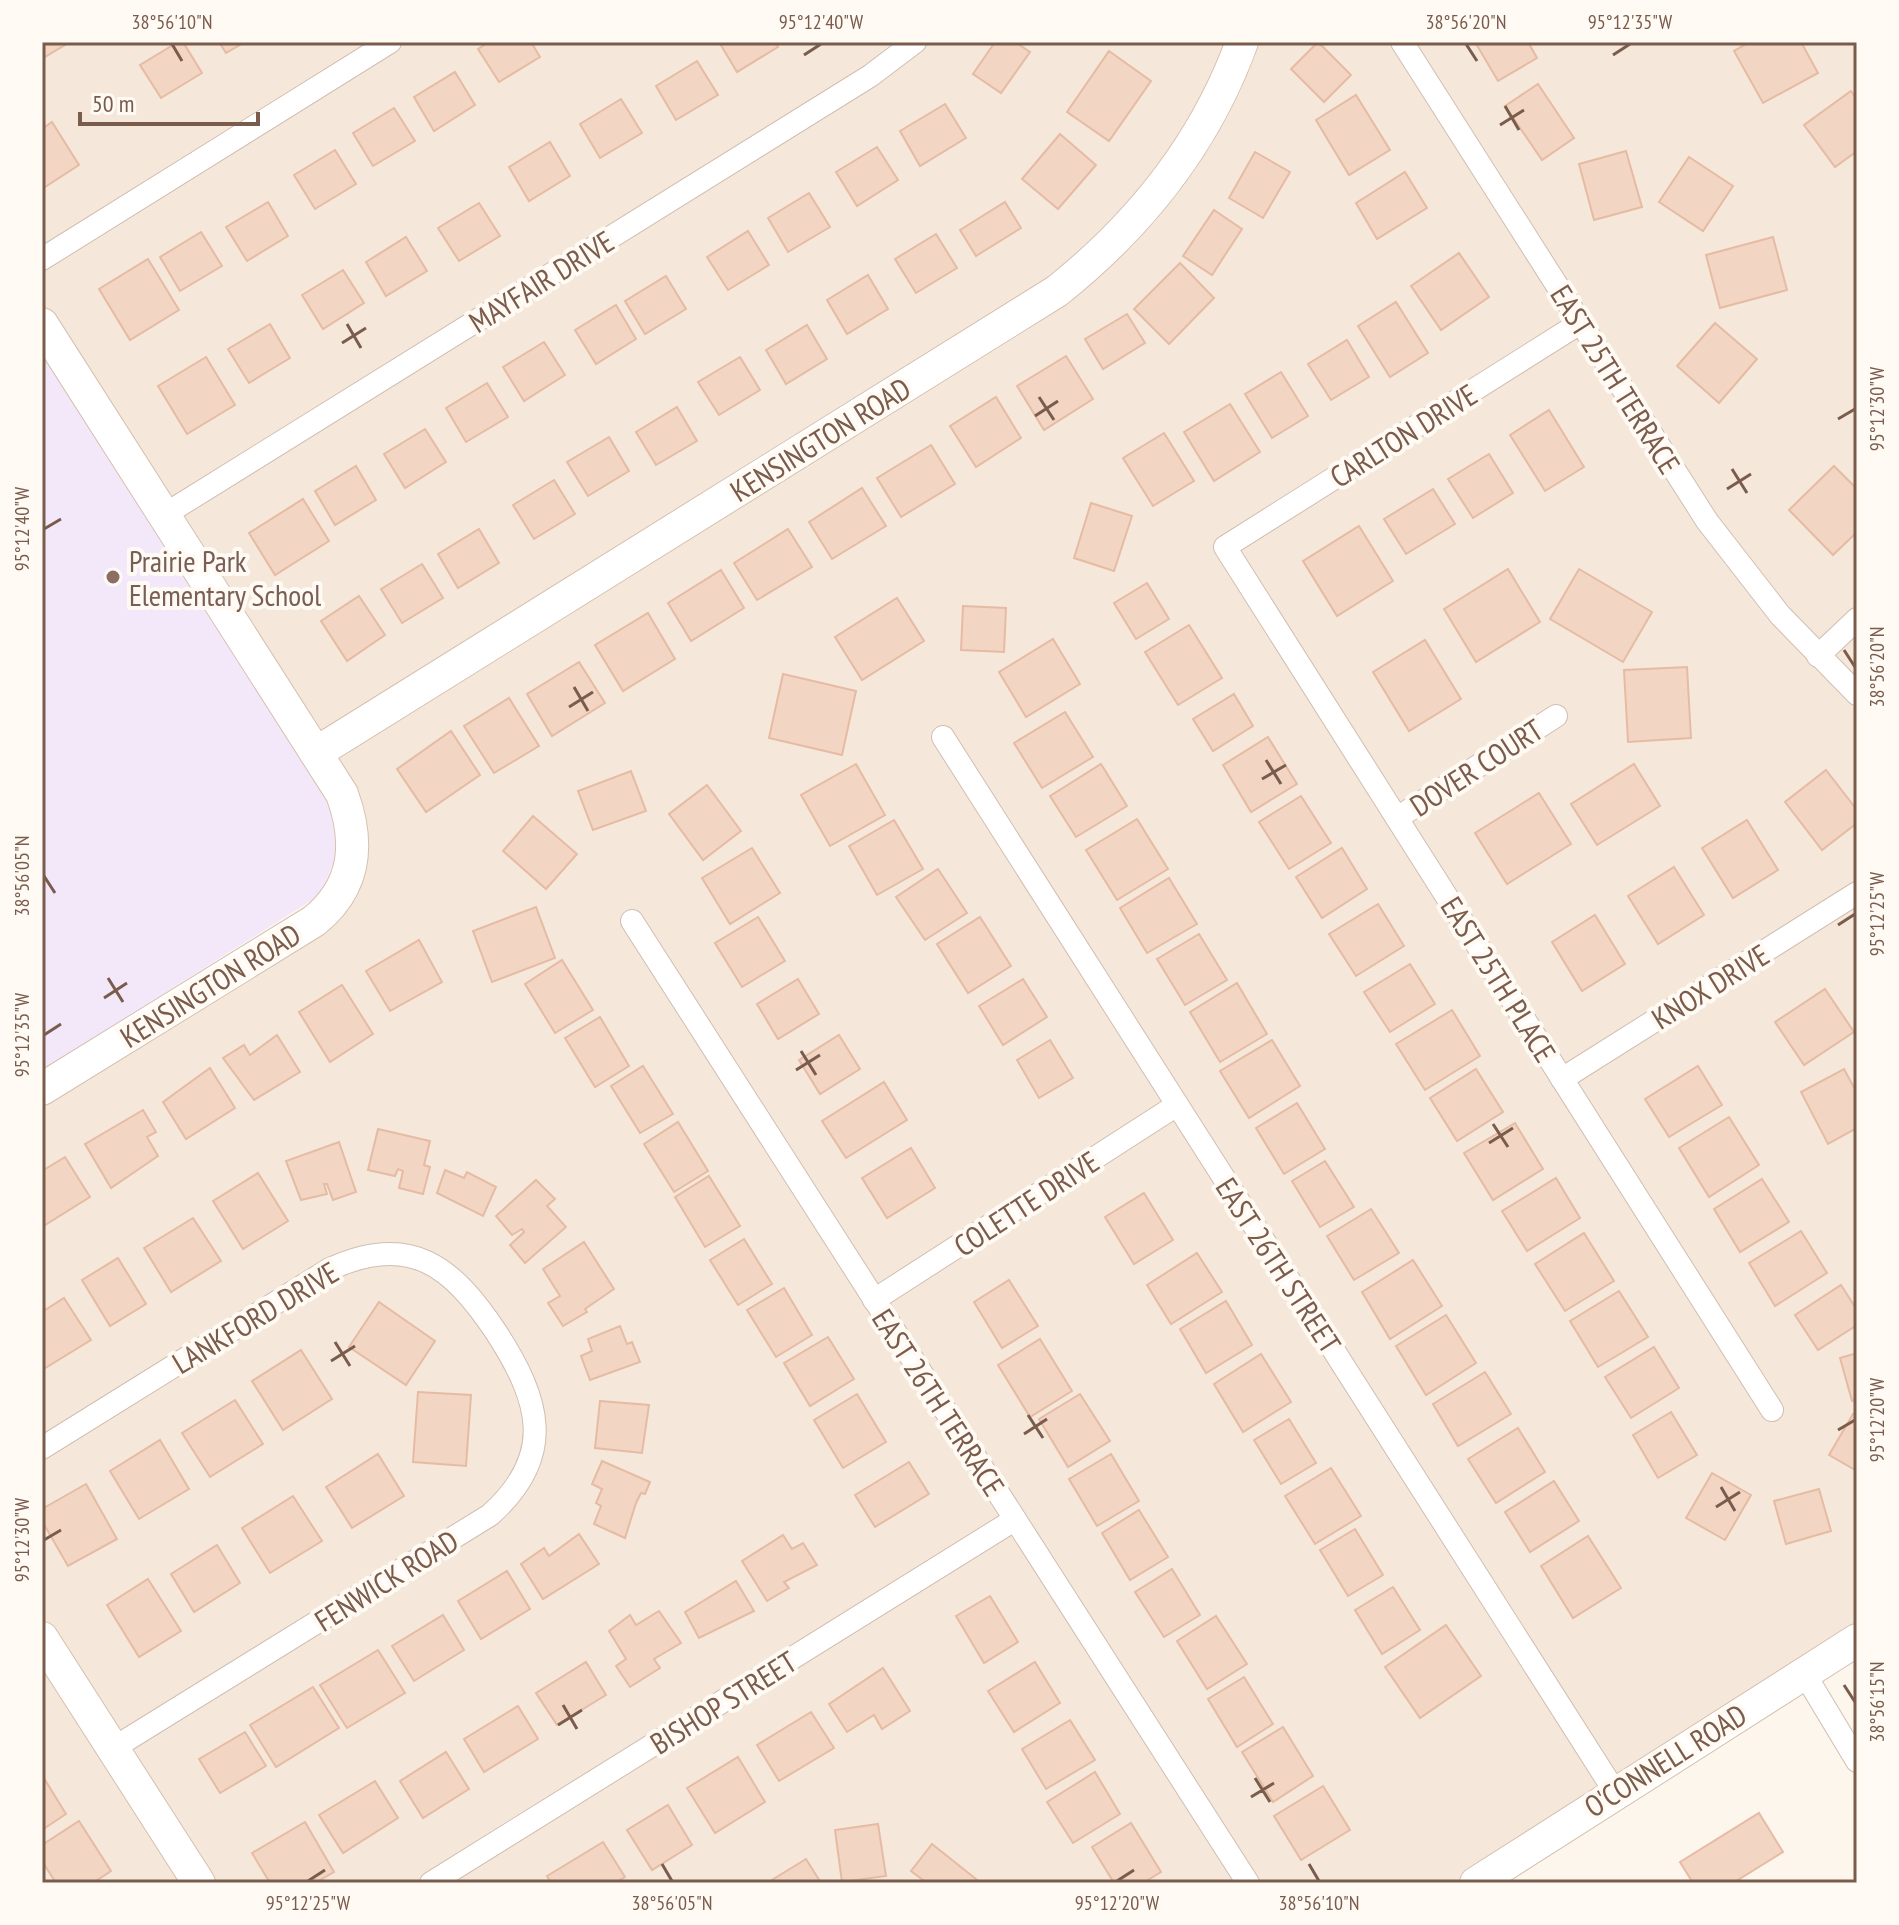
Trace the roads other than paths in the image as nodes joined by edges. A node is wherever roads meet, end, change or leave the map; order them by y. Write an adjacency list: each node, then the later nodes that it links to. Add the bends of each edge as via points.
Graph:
1 (390, 42): 5 (street)
2 (915, 42): 8 (street, MAYFAIR DRIVE, via 870,76)
3 (1242, 42): 15 (street, KENSINGTON ROAD, via 1210,115 1162,190 1115,242 1057,291)
4 (1402, 42): 6 (street, EAST 25TH TERRACE)
5 (42, 259)
6 (1580, 323): 9 (street, CARLTON DRIVE); 11 (street, EAST 25TH TERRACE, via 1707,521)
7 (42, 324): 8 (street)
8 (164, 515): 15 (street)
9 (1225, 547): 16 (street, EAST 25TH PLACE)
10 (1857, 619): 11 (street)
11 (1818, 656): 12 (street, EAST 25TH TERRACE)
12 (1857, 694)
13 (1556, 716): 16 (street, DOVER COURT)
14 (943, 737): 21 (street, EAST 26TH STREET)
15 (316, 753): 20 (street, KENSINGTON ROAD, via 349,814 353,858 341,892 314,921)
16 (1397, 818): 19 (street, EAST 25TH PLACE)
17 (1854, 902): 19 (street, KNOX DRIVE)
18 (632, 921): 22 (street, EAST 26TH TERRACE)
19 (1562, 1079): 24 (street, EAST 25TH PLACE)
20 (42, 1089)
21 (1177, 1105): 22 (street, COLETTE DRIVE); 32 (street, EAST 26TH STREET)
22 (874, 1300): 26 (street, EAST 26TH TERRACE)
23 (501, 1339): 25 (street, LANKFORD DRIVE, via 470,1292 451,1275 426,1261 375,1254 351,1260); 30 (street, FENWICK ROAD, via 526,1381 536,1426 529,1463 510,1497 490,1515)
24 (1772, 1410)
25 (42, 1448)
26 (1014, 1520): 34 (street, BISHOP STREET); 35 (street, EAST 26TH TERRACE)
27 (42, 1638): 30 (street)
28 (1857, 1640): 29 (street, O'CONNELL ROAD)
29 (1804, 1673): 31 (street); 32 (street, O'CONNELL ROAD)
30 (112, 1749): 33 (street)
31 (1857, 1761)
32 (1615, 1792): 36 (street, O'CONNELL ROAD)
33 (199, 1883)
34 (431, 1883)
35 (1248, 1883)
36 (1476, 1883)

